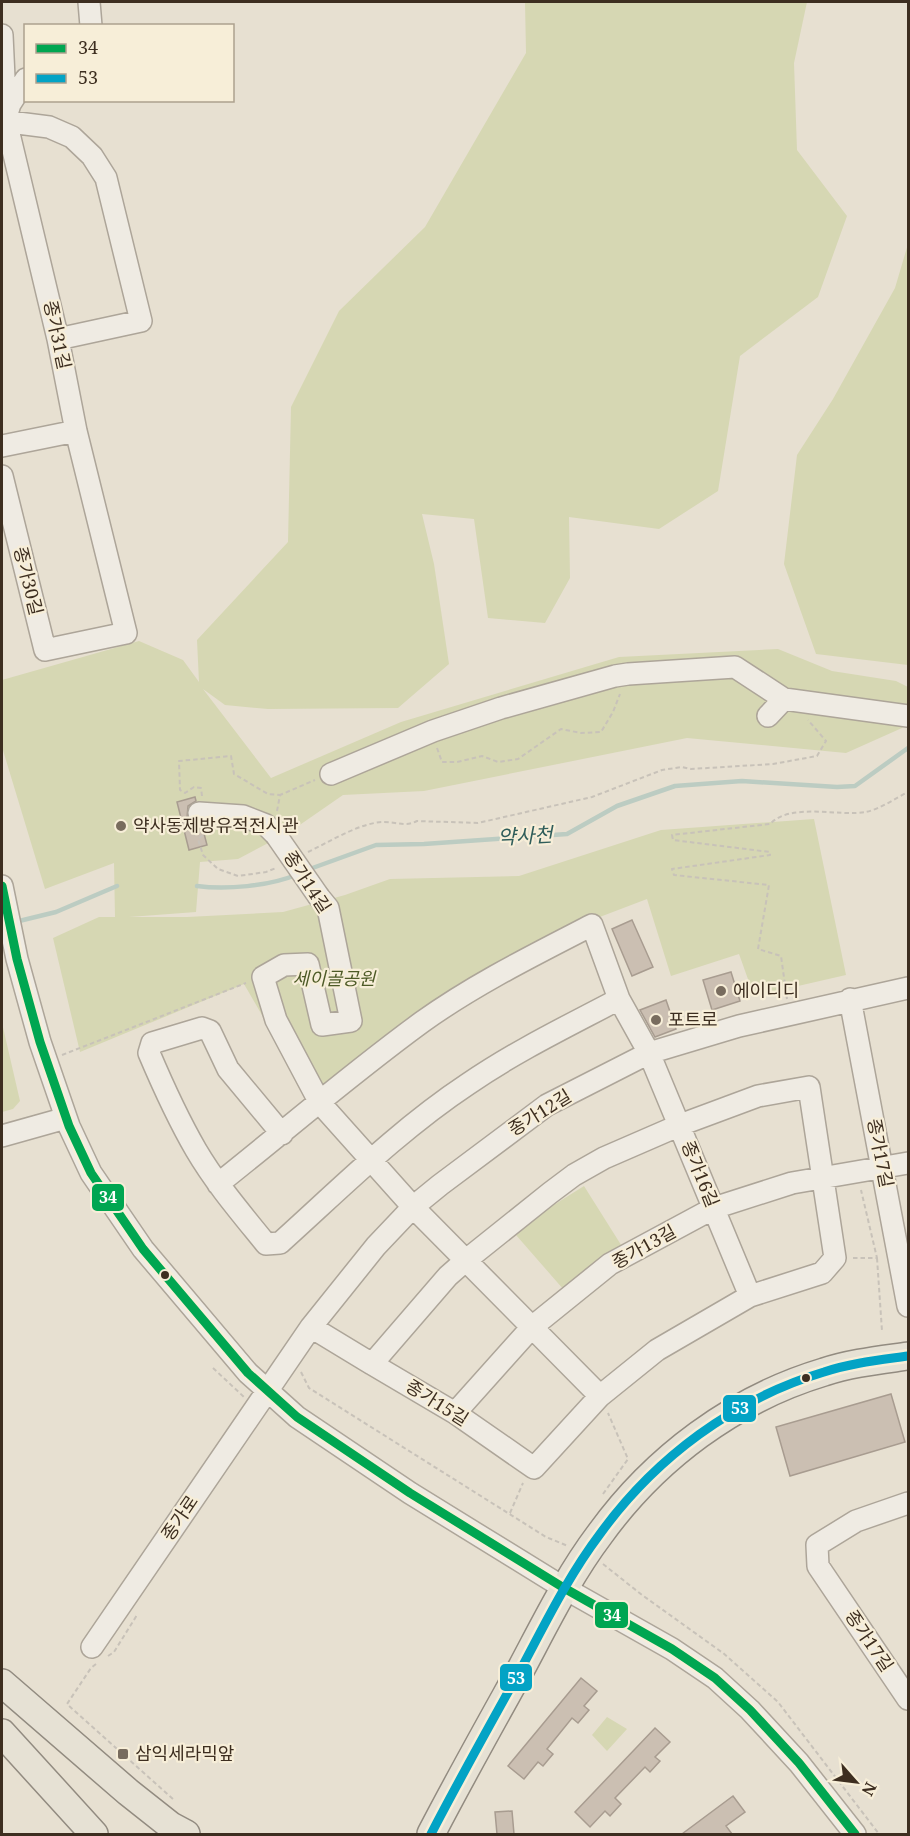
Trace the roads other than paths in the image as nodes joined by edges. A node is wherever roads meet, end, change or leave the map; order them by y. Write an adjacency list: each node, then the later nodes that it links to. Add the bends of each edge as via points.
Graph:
1 (89, 2): 2 (street)
2 (91, 24)
3 (2, 35): 5 (street, 종가31길)
4 (24, 82): 5 (street)
5 (4, 121): 6 (street, 종가31길); 6 (street, via 49,127 72,137 92,156 106,178 141,321)
6 (58, 339): 7 (street, 종가31길)
7 (76, 432): 8 (street); 10 (street, 종가31길, via 126,633)
8 (2, 446)
9 (2, 476): 10 (street, 종가30길)
10 (45, 650)
11 (784, 699): 12 (street); 13 (street); 14 (street, via 735,667 615,676 433,731)
12 (768, 716)
13 (909, 716)
14 (332, 774)
15 (205, 821): 21 (street, 종가14길, bridge, via 243,816 271,830 328,908 351,1021 322,1025 308,964 284,965 263,976 276,1020)
16 (2, 887): 22 (street, via 17,959)
17 (909, 988): 19 (street, 종가12길)
18 (619, 999): 20 (street); 21 (street, via 592,925 499,973 423,1022); 26 (street, via 468,1084)
19 (850, 999): 20 (street, 종가12길); 28 (street, 종가17길)
20 (649, 1053): 23 (street, 종가16길); 31 (street, 종가12길, via 547,1105)
21 (320, 1102): 24 (street); 26 (street)
22 (66, 1118): 25 (street); 40 (street, via 91,1173 143,1249 248,1373)
23 (680, 1125): 29 (street, via 758,1096 809,1087); 32 (street, 종가16길); 33 (street, via 574,1175)
24 (282, 1134): 30 (street); 30 (street, via 228,1069 210,1030 202,1028 152,1043 149,1053 174,1109)
25 (2, 1136)
26 (371, 1160): 30 (street, via 280,1243 266,1244); 31 (street)
27 (909, 1163): 28 (street, 종가13길)
28 (883, 1167): 29 (street, 종가13길); 35 (street, 종가17길)
29 (823, 1178): 32 (street, 종가13길, via 792,1183); 34 (street, via 829,1266)
30 (218, 1184)
31 (413, 1207): 33 (street); 37 (street, 종가12길, via 376,1246)
32 (714, 1208): 34 (street, 종가16길); 36 (street, 종가13길, via 610,1264)
33 (465, 1261): 36 (street); 39 (street)
34 (750, 1296): 41 (street, via 657,1350)
35 (909, 1306)
36 (532, 1327): 41 (street); 42 (street, 종가13길)
37 (311, 1328): 39 (street, 종가15길); 40 (street, 종가12길)
38 (909, 1356): 44 (main road, via 805,1378 759,1398 707,1428 627,1499)
39 (372, 1364): 42 (street, 종가15길)
40 (268, 1390): 44 (street, via 297,1418 400,1487); 45 (street, 종가로)
41 (600, 1396): 42 (street, 종가15길, via 534,1468)
42 (455, 1413)
43 (909, 1503): 47 (street, 종가17길, via 856,1521 817,1545 818,1566)
44 (564, 1588): 51 (main road); 55 (street, via 715,1678 798,1763)
45 (99, 1656)
46 (2, 1683): 50 (main road, via 128,1792)
47 (909, 1699)
48 (2, 1733): 53 (main road)
49 (2, 1748): 52 (main road)
50 (177, 1820): 54 (main road)
51 (431, 1829)
52 (74, 1834)
53 (94, 1834)
54 (201, 1834)
55 (855, 1834)

